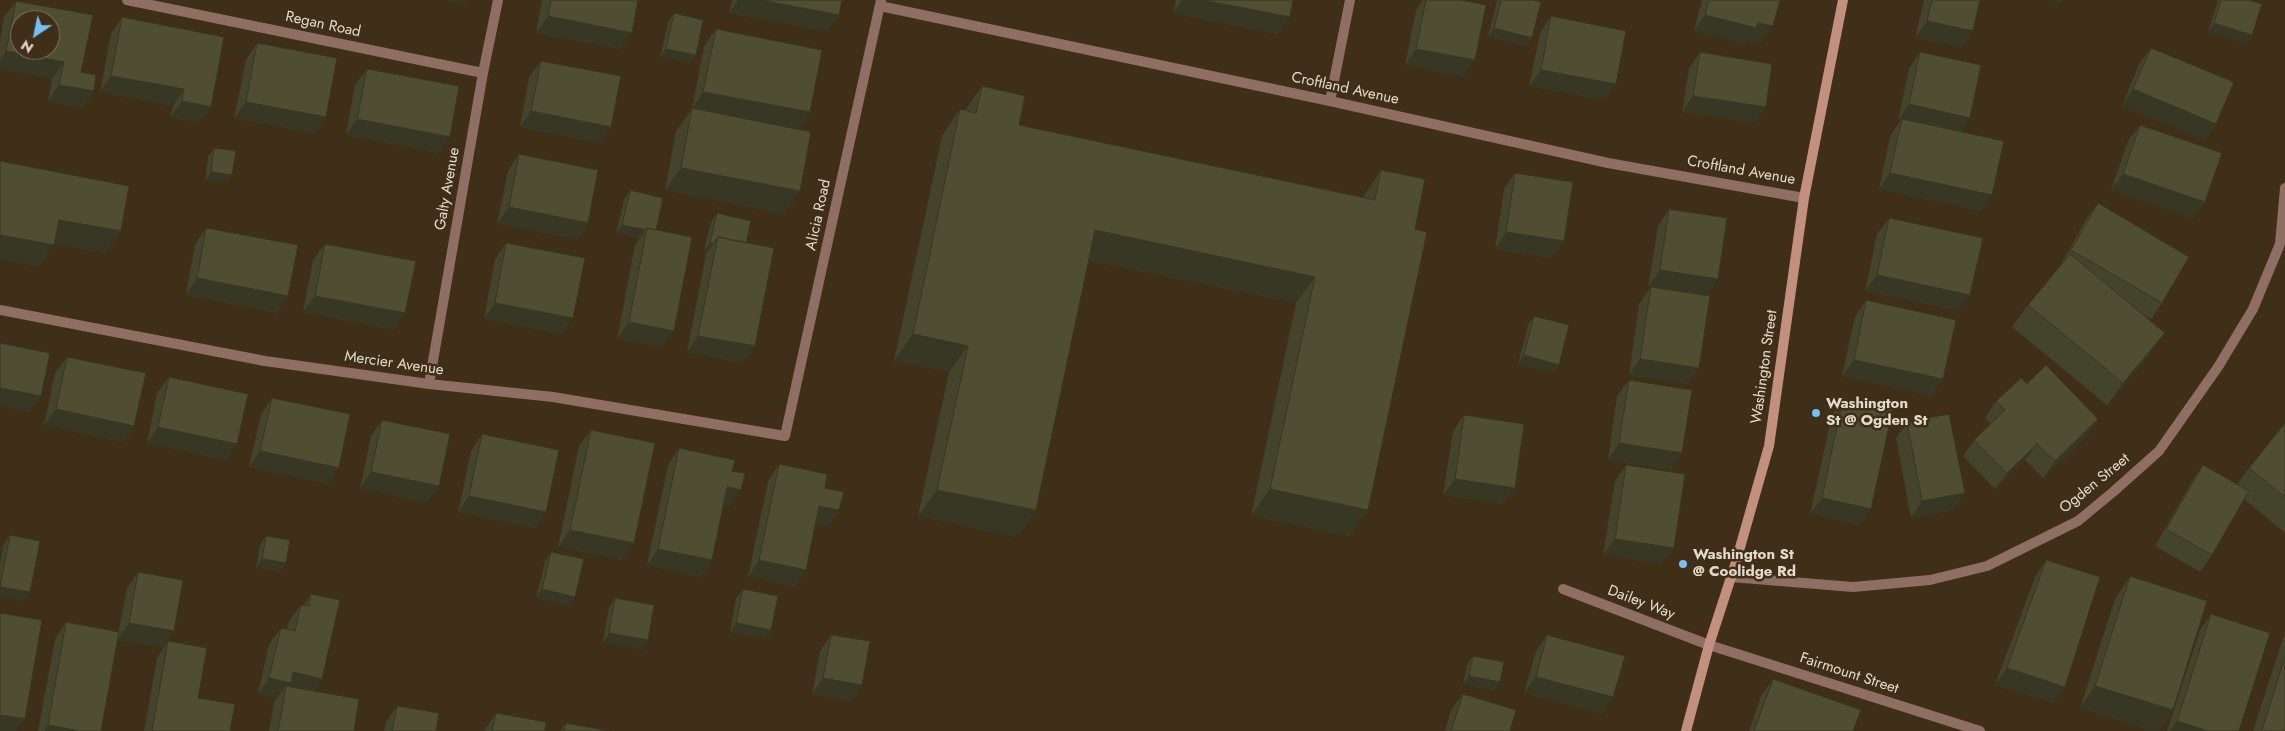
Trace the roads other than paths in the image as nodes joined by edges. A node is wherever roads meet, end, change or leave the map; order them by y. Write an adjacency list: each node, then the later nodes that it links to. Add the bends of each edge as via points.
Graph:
1 (127, 0): 6 (street, Regan Road)
2 (498, 0): 6 (street, Galty Avenue)
3 (1350, 0): 7 (street)
4 (1843, 0): 9 (main road, Washington Street)
5 (881, 3): 7 (street, Croftland Avenue); 13 (street, Alicia Road)
6 (483, 73): 12 (street, Galty Avenue)
7 (1330, 100): 9 (street, Croftland Avenue, via 1608,162)
8 (2285, 188): 10 (street, Ogden Street)
9 (1804, 198): 14 (main road, Washington Street, via 1769,446)
10 (2283, 246): 14 (street, Ogden Street, via 2253,309 2218,367 2159,450 2078,521 1987,566 1930,580 1853,587)
11 (0, 310): 12 (street, Mercier Avenue, via 265,361)
12 (429, 384): 13 (street, Mercier Avenue, via 553,397)
13 (786, 436)
14 (1731, 576): 16 (main road, Washington Street)
15 (1563, 590): 16 (street, Dailey Way)
16 (1709, 645): 17 (main road, Washington Street); 18 (street, Fairmount Street)
17 (1686, 731)
18 (1980, 731)

